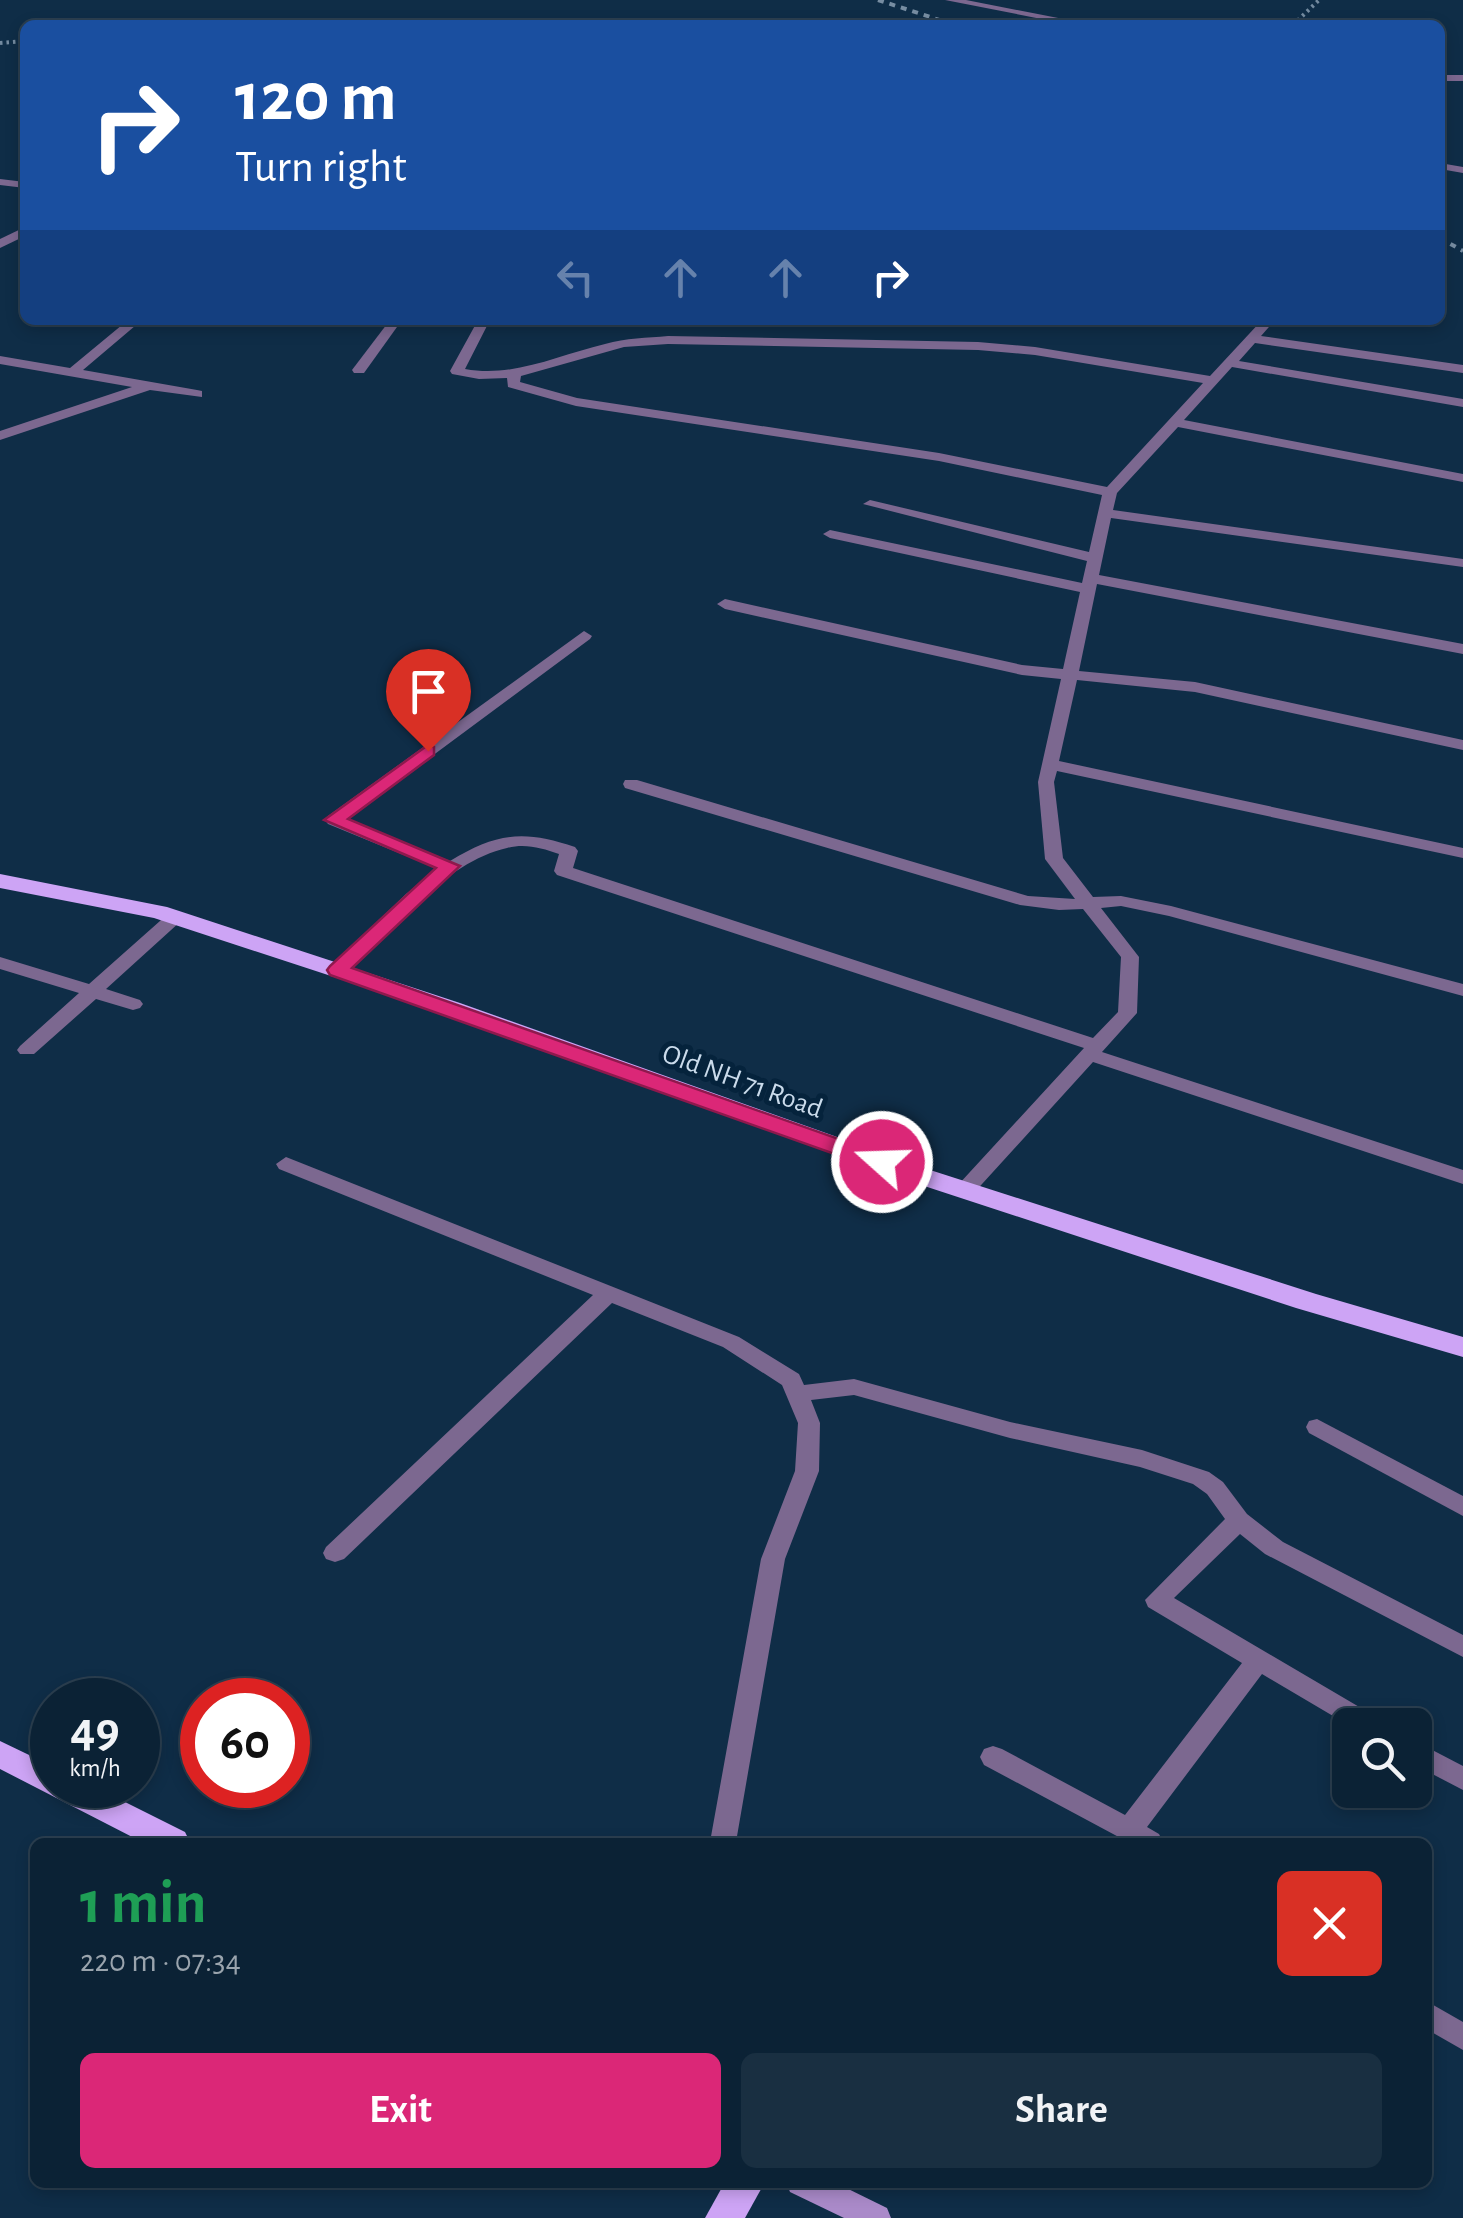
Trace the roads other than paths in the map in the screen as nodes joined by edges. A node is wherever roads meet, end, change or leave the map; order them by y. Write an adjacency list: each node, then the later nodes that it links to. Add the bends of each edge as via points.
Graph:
1 (950, 0): 2 (street)
2 (1061, 20)
3 (130, 325): 12 (street)
4 (392, 325): 11 (street)
5 (481, 325): 13 (street, via 457,371)
6 (1265, 325): 7 (street)
7 (1252, 339): 9 (street); 10 (street)
8 (0, 360): 12 (street)
9 (1230, 363): 14 (street); 17 (street)
10 (1463, 369)
11 (360, 370)
12 (73, 372): 15 (street)
13 (514, 376): 14 (street, via 591,349 668,340 978,346); 21 (street, via 513,384 527,390 576,402 923,454)
14 (1214, 381): 18 (street)
15 (150, 385): 16 (street); 19 (street)
16 (196, 394)
17 (1463, 403)
18 (1175, 422): 20 (street); 21 (street)
19 (0, 436)
20 (1463, 478)
21 (1110, 492): 23 (street)
22 (870, 504): 25 (street)
23 (1106, 513): 25 (street); 26 (street)
24 (830, 534): 27 (street)
25 (1096, 558): 27 (street)
26 (1463, 563)
27 (1090, 583): 30 (street); 31 (street)
28 (726, 604): 31 (street)
29 (584, 636): 36 (street, via 334,820)
30 (1463, 649)
31 (1070, 675): 32 (street, via 1195,687); 33 (street)
32 (1463, 746)
33 (1050, 764): 35 (street); 38 (street, via 1054,859)
34 (631, 784): 38 (street, via 1026,902)
35 (1463, 853)
36 (450, 866): 41 (street); 46 (street, via 524,838 556,844 568,851 563,871)
37 (0, 881): 39 (main road, Old NH 71 Road)
38 (1089, 904): 42 (street, via 1120,901 1171,911); 46 (street, via 1130,957 1127,1013)
39 (175, 917): 41 (main road, Old NH 71 Road); 43 (street)
40 (0, 963): 43 (street)
41 (337, 970): 49 (main road, Old NH 71 Road)
42 (1463, 990)
43 (92, 992): 44 (street); 45 (street)
44 (134, 1004)
45 (27, 1050)
46 (1093, 1050): 48 (street); 49 (street)
47 (286, 1164): 50 (street)
48 (1463, 1177)
49 (965, 1190): 51 (main road, Old NH 71 Road)
50 (608, 1293): 52 (street, via 731,1342 790,1380); 56 (street)
51 (1463, 1347)
52 (797, 1394): 55 (street, via 854,1386 1142,1460 1200,1478); 68 (street, via 809,1423 807,1472 773,1559)
53 (1317, 1426): 54 (street)
54 (1463, 1507)
55 (1239, 1520): 57 (street, via 1274,1548); 58 (street, via 1157,1600)
56 (335, 1553)
57 (1463, 1647)
58 (1258, 1661): 59 (street); 66 (street)
59 (1340, 1708)
60 (0, 1754): 63 (main road)
61 (993, 1756): 66 (street)
62 (1432, 1762): 64 (street)
63 (30, 1770)
64 (1463, 1779)
65 (106, 1808): 67 (main road)
66 (1140, 1836)
67 (165, 1838)
68 (724, 1838)
69 (1432, 2018): 70 (street)
70 (1463, 2037)
71 (742, 2188): 73 (main road)
72 (814, 2188): 74 (main road)
73 (724, 2218)
74 (876, 2218)

